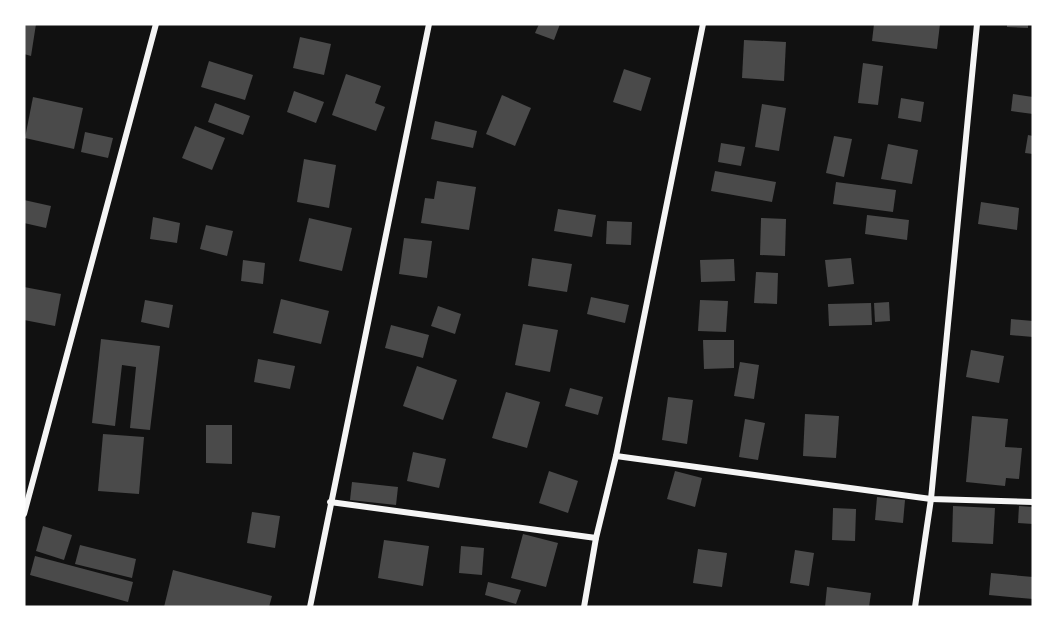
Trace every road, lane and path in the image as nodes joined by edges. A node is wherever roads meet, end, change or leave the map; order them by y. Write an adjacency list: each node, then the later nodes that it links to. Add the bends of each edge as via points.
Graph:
1 (156, 24): 9 (street)
2 (429, 24): 7 (street)
3 (703, 24): 5 (street)
4 (977, 24): 6 (street)
5 (616, 456): 6 (street); 10 (street)
6 (931, 499): 8 (street); 13 (street)
7 (330, 502): 10 (street); 11 (street)
8 (1033, 502)
9 (24, 514)
10 (596, 538): 12 (street)
11 (310, 607)
12 (584, 607)
13 (915, 607)

